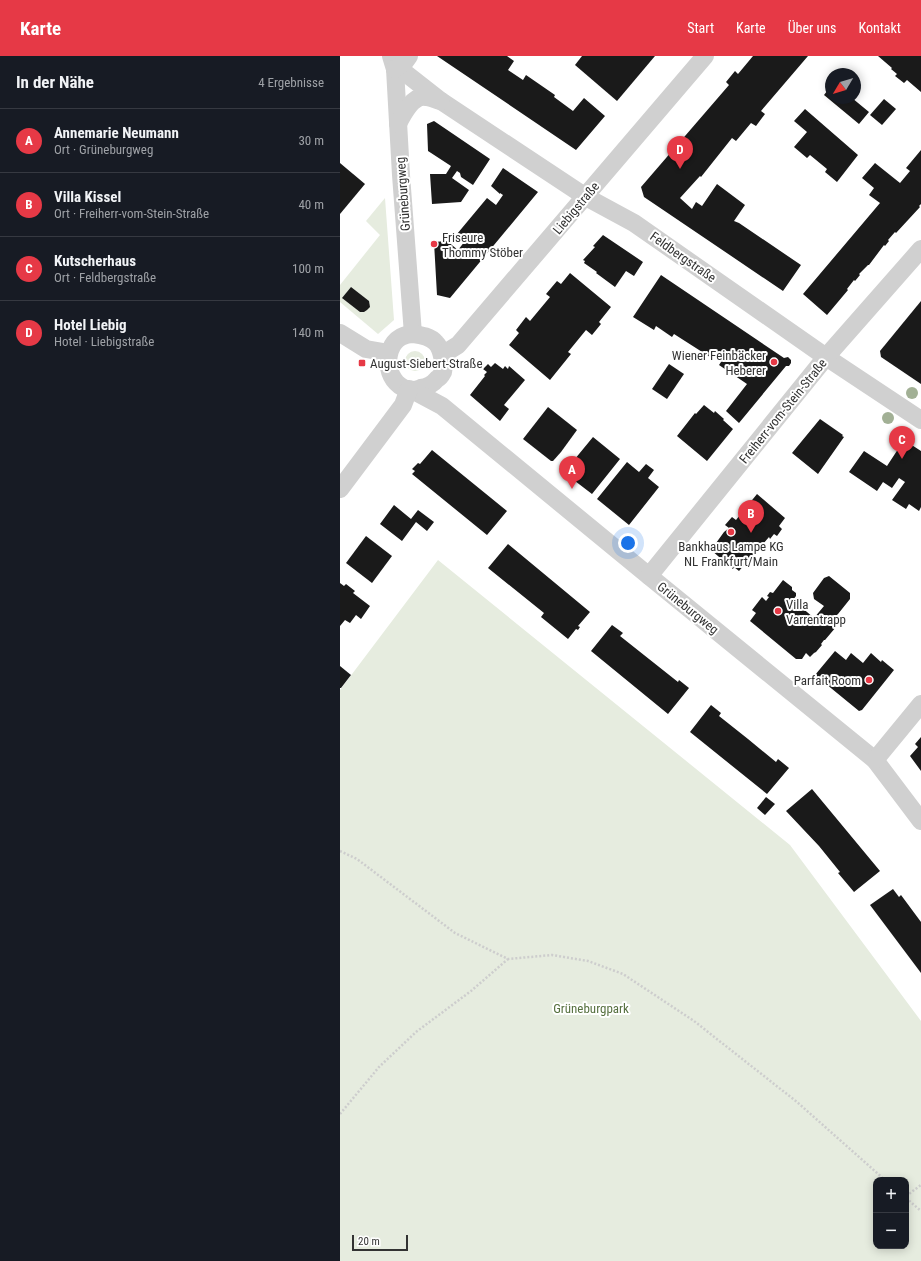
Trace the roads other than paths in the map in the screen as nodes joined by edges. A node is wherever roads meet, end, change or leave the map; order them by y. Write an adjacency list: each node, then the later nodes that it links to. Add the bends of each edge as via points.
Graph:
1 (409, 56): 3 (street, via 404,63)
2 (705, 56): 6 (street, Liebigstraße)
3 (393, 63): 4 (street, Feldbergstraße); 5 (street, Grüneburgweg)
4 (441, 101): 5 (street, Feldbergstraße, via 424,96 417,99 404,112); 6 (street, Feldbergstraße)
5 (398, 124): 9 (street, Grüneburgweg)
6 (586, 197): 11 (street, Liebigstraße, via 458,345); 12 (street, Feldbergstraße, via 640,227)
7 (921, 249): 12 (street, Freiherr-vom-Stein-Straße)
8 (340, 333): 10 (street, via 366,349)
9 (413, 334): 10 (street, via 402,336 393,343); 11 (street, via 426,336 436,343)
10 (389, 353): 14 (street, via 389,370 394,381)
11 (442, 355): 13 (street, via 443,372)
12 (826, 358): 16 (street, Feldbergstraße); 18 (street, Freiherr-vom-Stein-Straße)
13 (437, 380): 14 (street, via 427,387); 15 (street)
14 (410, 390): 15 (street, Grüneburgweg); 17 (street, via 403,405)
15 (442, 406): 18 (street, Grüneburgweg)
16 (921, 420)
17 (340, 489)
18 (649, 576): 20 (street, Grüneburgweg)
19 (921, 704): 20 (street)
20 (875, 760): 21 (street, Grüneburgweg)
21 (921, 821)

